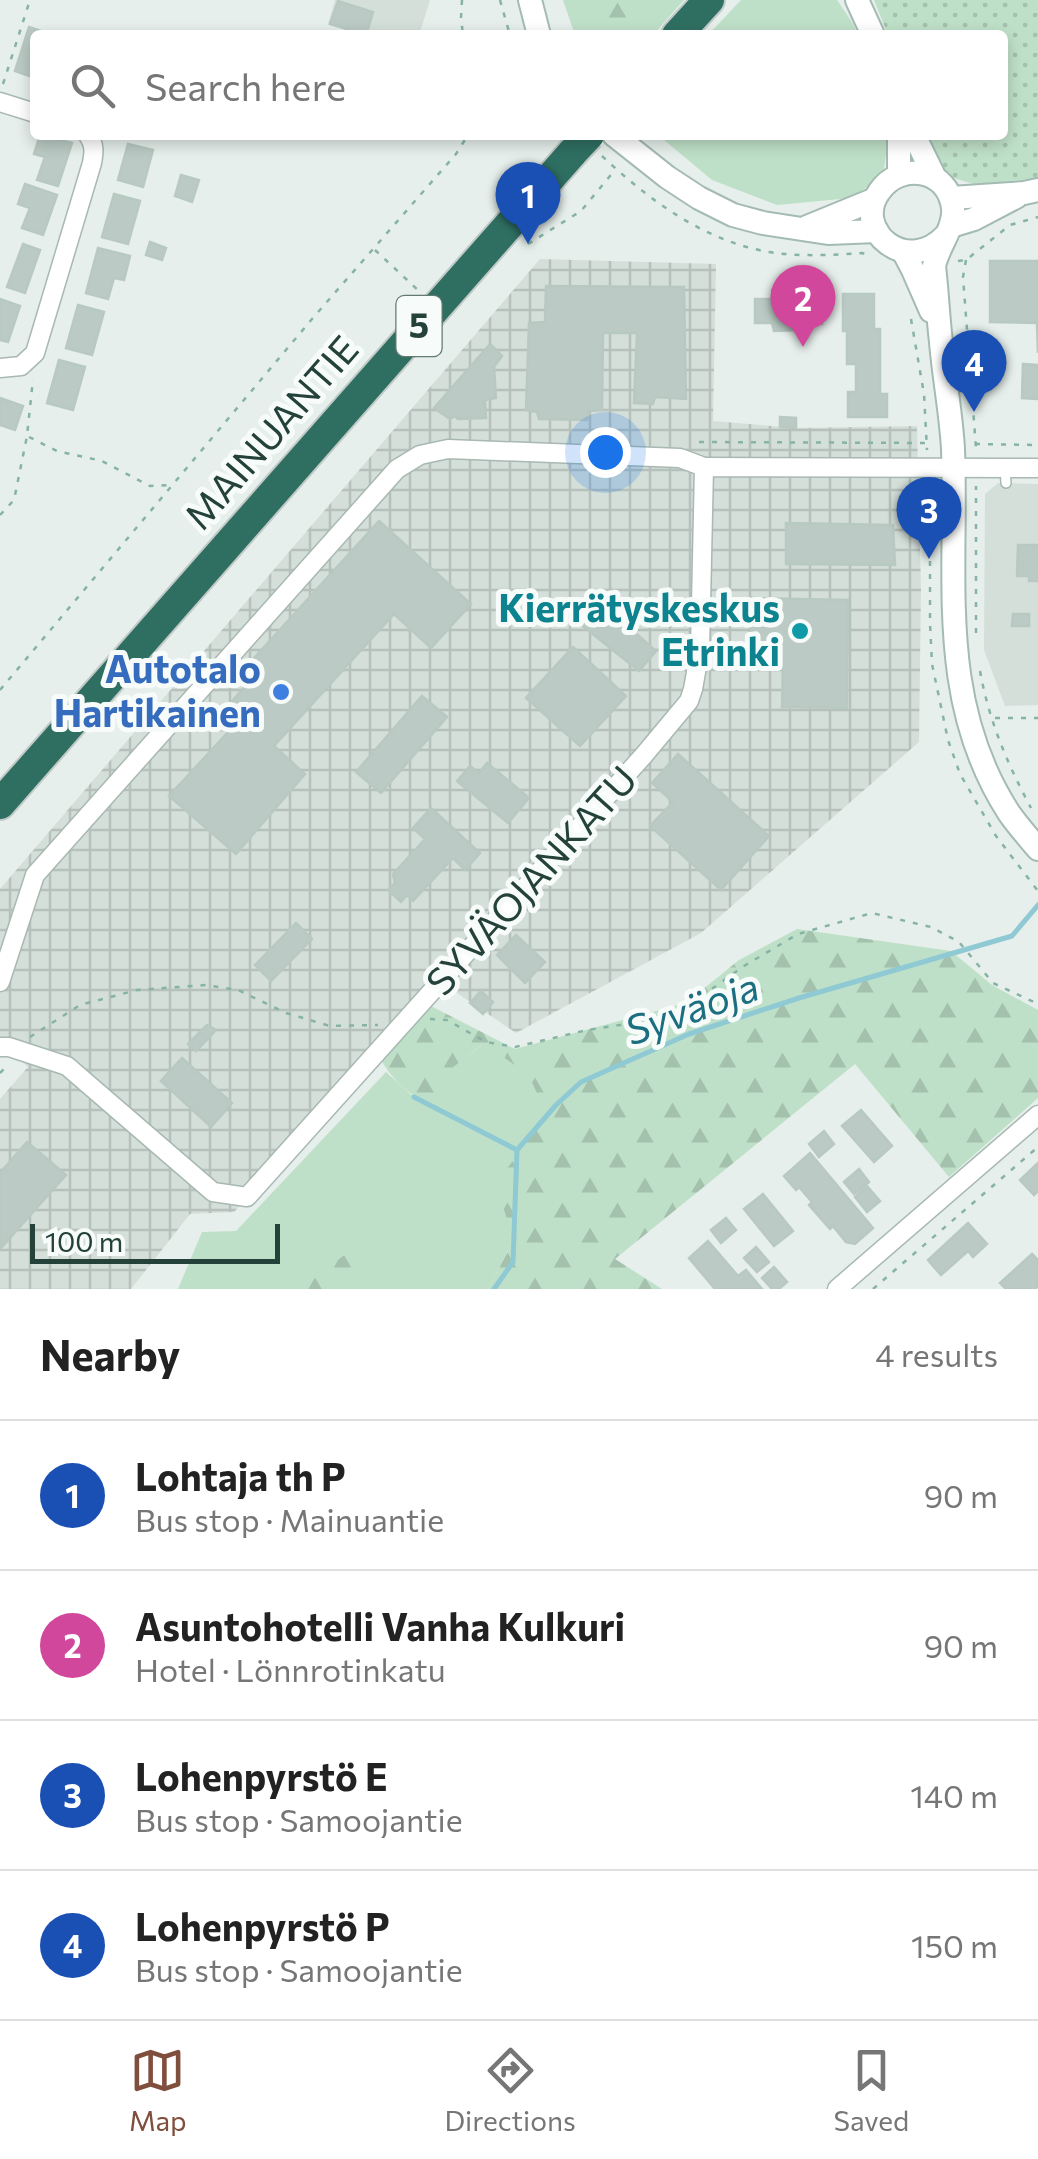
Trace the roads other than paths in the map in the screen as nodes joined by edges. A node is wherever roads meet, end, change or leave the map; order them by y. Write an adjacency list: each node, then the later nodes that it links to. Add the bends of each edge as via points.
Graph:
1 (530, 0): 4 (street)
2 (709, 0): 5 (highway)
3 (857, 0): 6 (street)
4 (538, 30)
5 (682, 30)
6 (871, 30)
7 (0, 98): 8 (street)
8 (30, 111)
9 (91, 140): 23 (street, via 92,164 35,352 21,366)
10 (899, 140): 13 (street)
11 (916, 140): 14 (street)
12 (593, 144): 18 (street, via 733,215); 27 (highway, MAINUANTIE / 5)
13 (898, 174): 14 (street); 17 (street)
14 (934, 176): 16 (street)
15 (1031, 191): 16 (street); 20 (street)
16 (951, 198): 20 (street)
17 (873, 200): 18 (street); 19 (street)
18 (804, 228): 19 (street)
19 (877, 231): 21 (street)
20 (949, 231): 21 (street, via 928,250); 22 (street, via 934,266)
21 (902, 251): 22 (street)
22 (940, 341): 24 (street)
23 (0, 368)
24 (964, 456): 25 (street); 26 (street, via 1006,475); 28 (street, via 952,600 963,701 994,788)
25 (704, 467): 29 (street, via 680,458 448,448 398,470 35,876); 30 (street, SYVÄOJANKATU, via 700,650 689,701 248,1197 213,1192 67,1066)
26 (1038, 468)
27 (5, 796)
28 (1038, 849)
29 (0, 982)
30 (0, 1047)
31 (1038, 1114): 32 (street)
32 (837, 1289)

